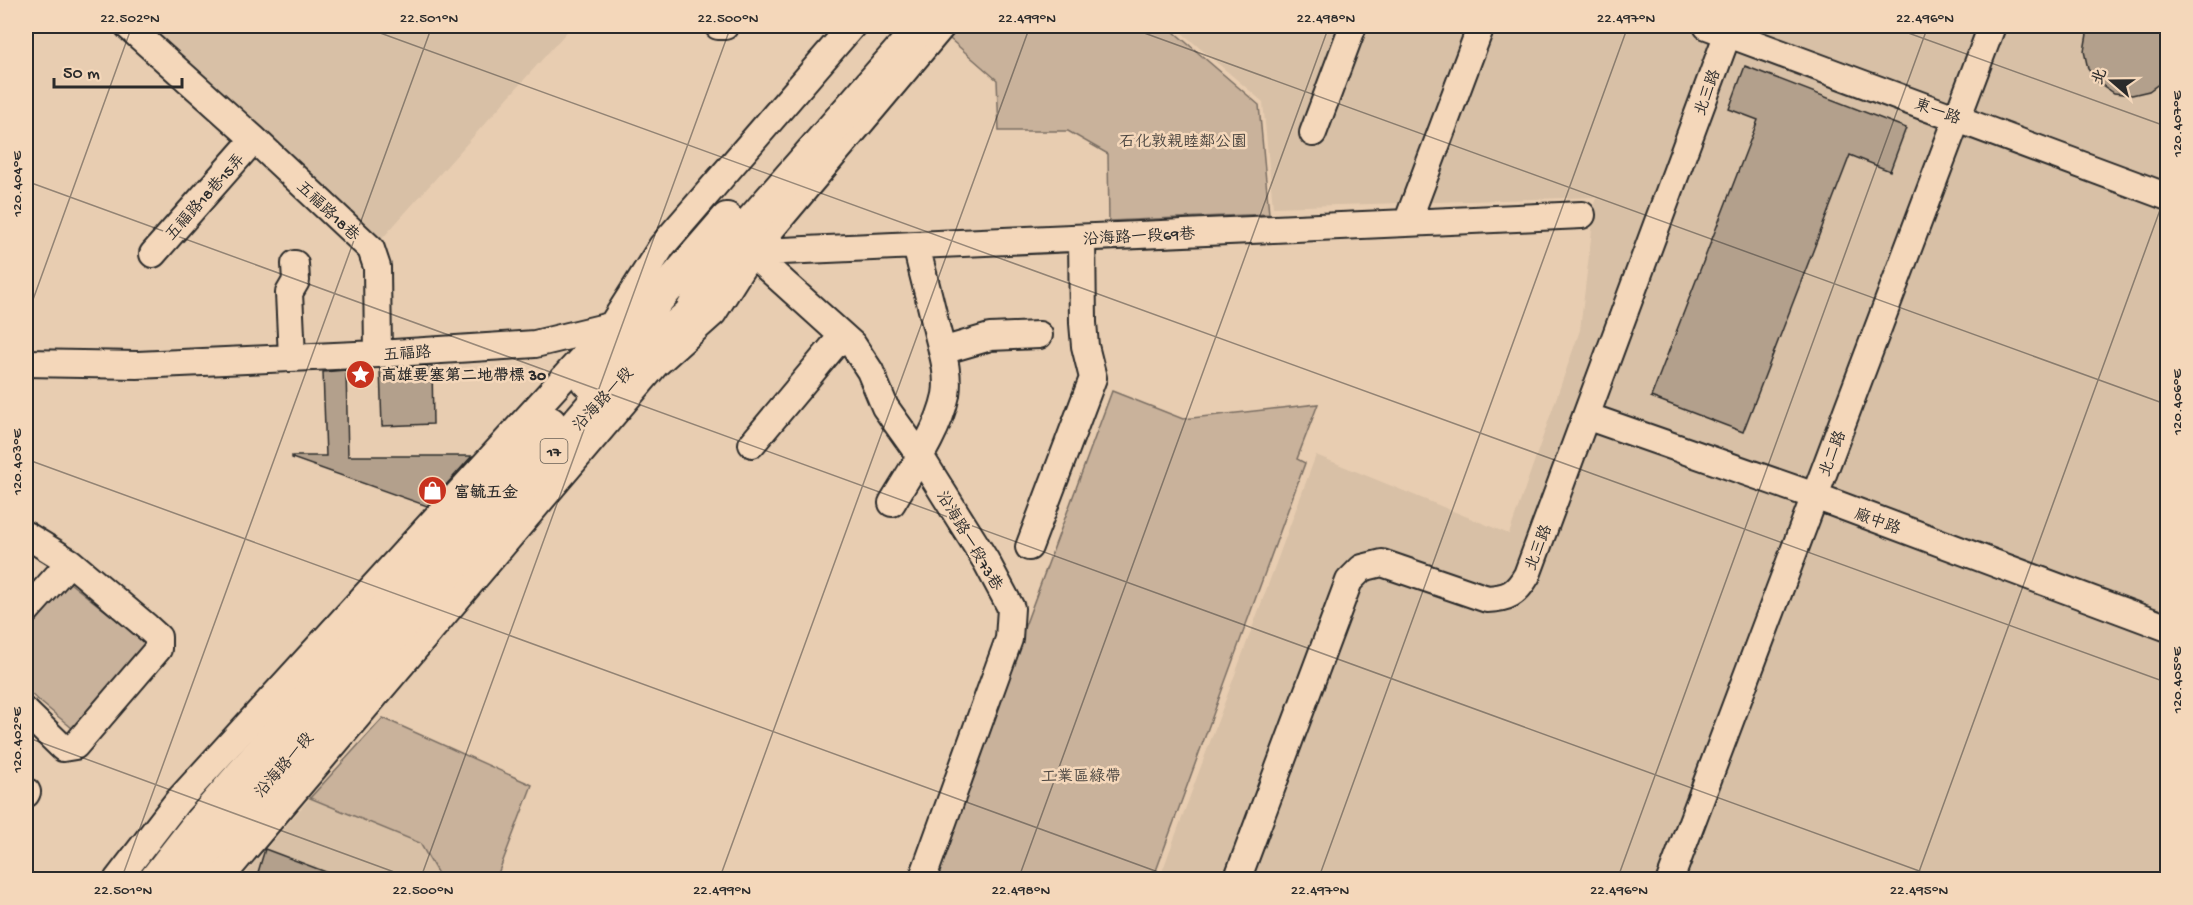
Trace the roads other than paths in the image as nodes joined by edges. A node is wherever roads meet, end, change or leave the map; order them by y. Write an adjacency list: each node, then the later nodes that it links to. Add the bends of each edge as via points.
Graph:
1 (128, 26): 14 (street, 五福路18巷)
2 (718, 26): 3 (street)
3 (725, 26)
4 (852, 26): 24 (street, 沿海路一段, via 662,246)
5 (894, 26): 20 (main road, 沿海路一段 / 17)
6 (922, 26): 20 (main road, 沿海路一段 / 17)
7 (942, 26): 20 (street, 沿海路一段)
8 (1353, 26): 13 (street)
9 (1481, 26): 17 (street)
10 (1992, 26): 12 (street, 北二路)
11 (1717, 29): 12 (street, 東一路); 31 (street, 北三路)
12 (1957, 117): 15 (street, 東一路); 34 (street, 北二路)
13 (1313, 133)
14 (254, 140): 21 (street, 五福路18巷15弄); 28 (street, 五福路18巷, via 371,249 377,267)
15 (2168, 197)
16 (1582, 215): 17 (street, 沿海路一段69巷)
17 (1407, 223): 18 (street, 沿海路一段69巷)
18 (1083, 238): 19 (street, 沿海路一段69巷); 37 (street, via 1083,323 1093,378)
19 (916, 245): 20 (street, 沿海路一段69巷); 27 (street)
20 (723, 253): 23 (main road, 沿海路一段 / 17); 24 (main road, 沿海路一段 / 17); 26 (street, 沿海路一段73巷)
21 (153, 254)
22 (295, 264): 29 (street, via 296,281 289,293)
23 (701, 314): 24 (street, 五福路); 44 (main road, 沿海路一段 / 17, via 618,376); 45 (street, 沿海路一段)
24 (626, 324): 28 (street, 五福路, via 535,344); 42 (street, 沿海路一段, via 177,802); 43 (main road, 沿海路一段 / 17)
25 (1039, 335): 27 (street, via 990,337)
26 (842, 336): 32 (street); 33 (street, 沿海路一段73巷, via 870,371 885,407)
27 (942, 351): 33 (street, via 946,393 940,416)
28 (378, 354): 29 (street, 五福路)
29 (292, 357): 30 (street, 五福路, via 137,364)
30 (26, 363)
31 (1586, 416): 34 (street, 廠中路); 47 (street, 北三路, via 1519,588 1503,598 1486,599 1382,563 1362,568 1348,581)
32 (752, 444)
33 (920, 456): 35 (street); 46 (street, 沿海路一段73巷, via 1011,608 1009,639)
34 (1815, 496): 40 (street, 廠中路); 48 (street, 北二路)
35 (892, 503)
36 (26, 535): 38 (street)
37 (1029, 547)
38 (70, 562): 39 (street); 41 (street, via 158,637 158,649 75,746 63,748)
39 (26, 611)
40 (2168, 628)
41 (26, 712)
42 (117, 879)
43 (155, 879)
44 (186, 879)
45 (219, 879)
46 (922, 879)
47 (1237, 879)
48 (1670, 879)

